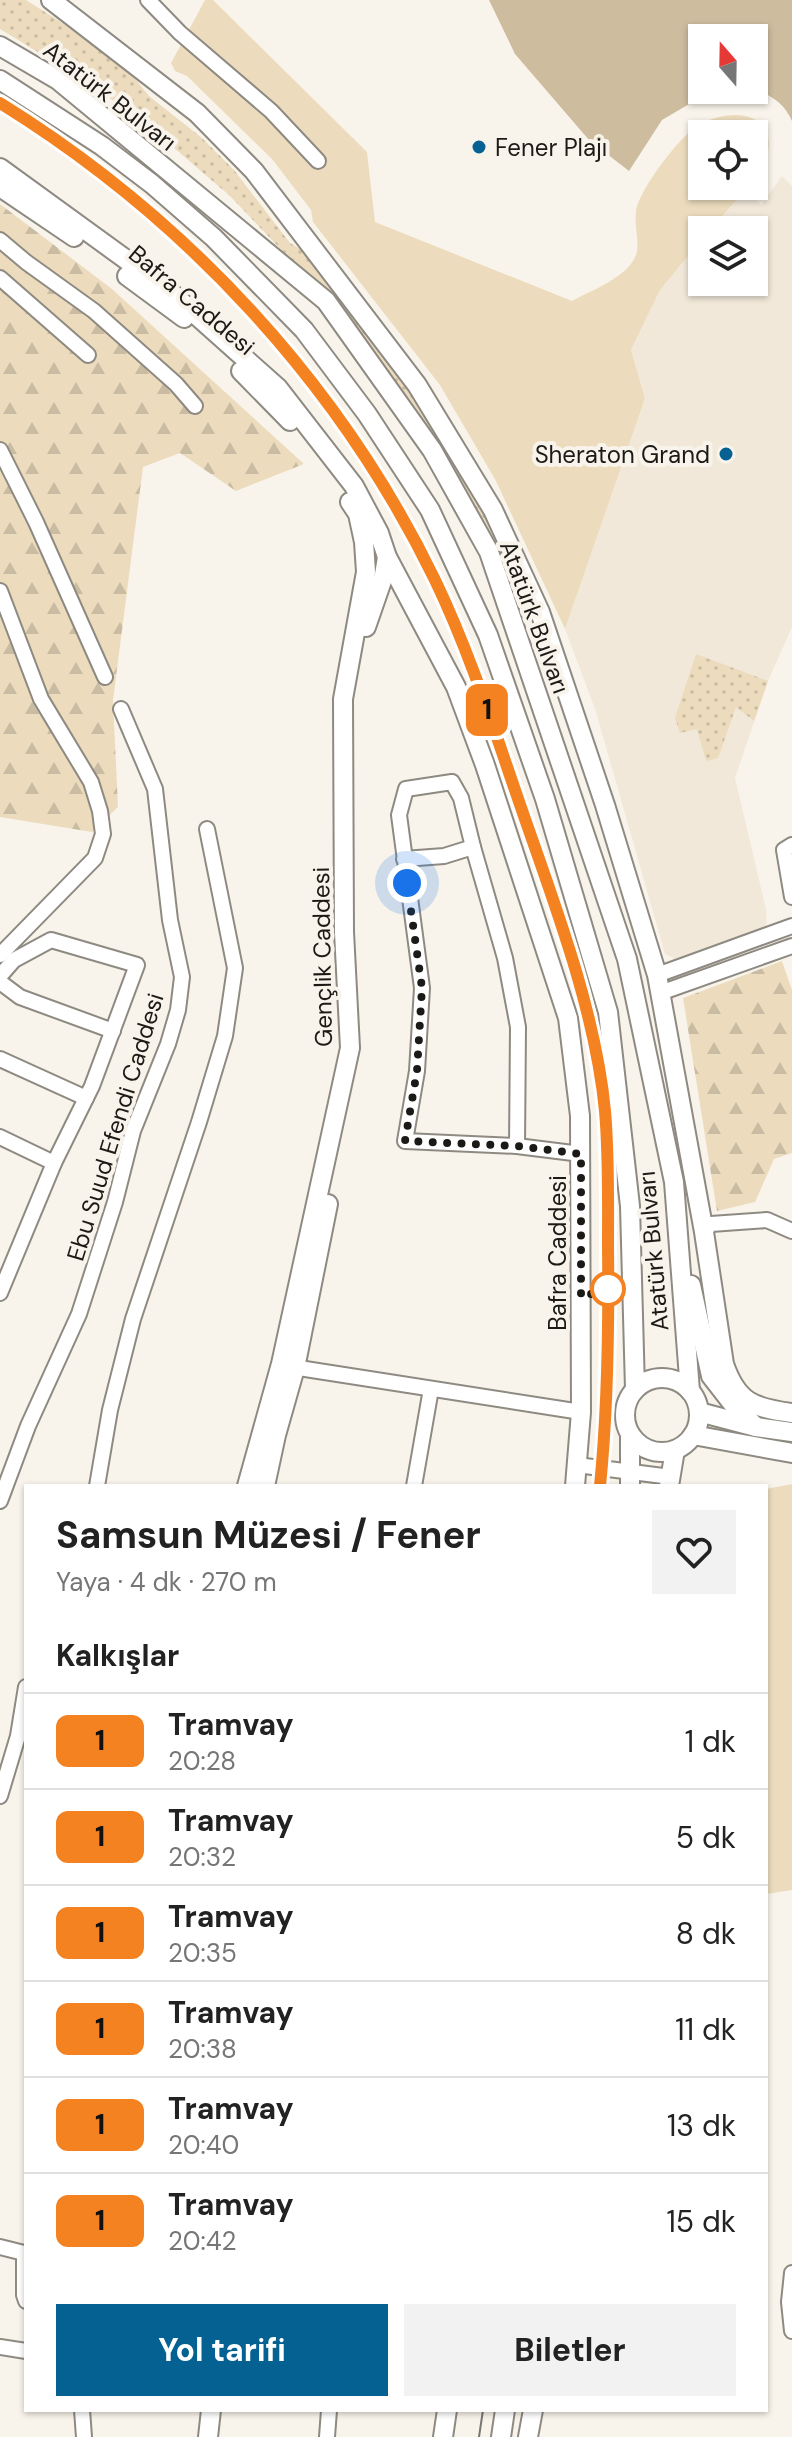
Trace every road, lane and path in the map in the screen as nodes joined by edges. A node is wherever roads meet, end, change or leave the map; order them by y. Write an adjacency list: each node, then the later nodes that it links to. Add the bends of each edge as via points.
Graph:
1 (51, 0): 28 (main road, via 197,113 263,179 417,385 493,510 540,612)
2 (148, 0): 5 (street)
3 (0, 46): 36 (main road, Atatürk Bulvarı, via 58,80 326,301 432,450 489,552 627,959)
4 (0, 80): 42 (main road, Atatürk Bulvarı, via 102,146 214,238 304,330 430,510 488,635 545,799 608,1012 630,1206)
5 (318, 161)
6 (0, 168): 14 (main road, Bafra Caddesi, via 168,290 278,388 354,486)
7 (0, 187): 13 (main road, Bafra Caddesi, via 191,324 307,439)
8 (0, 240): 11 (street, via 94,311)
9 (0, 278): 10 (street)
10 (88, 355)
11 (195, 406)
12 (0, 450): 16 (street)
13 (358, 514): 40 (main road, Gençlik Caddesi, via 366,572 343,699 350,1048)
14 (387, 557): 34 (main road, Bafra Caddesi, via 456,687 546,947 568,1018); 40 (main road, Gençlik Caddesi, via 363,634 350,707 359,1046)
15 (0, 591): 25 (street, via 41,699 91,782 103,834 95,858)
16 (105, 677)
17 (121, 709): 61 (street, Ebu Suud Efendi Caddesi, via 155,789 182,977 178,1010 133,1131 79,1314)
18 (207, 829): 56 (street, via 235,968 225,1036 133,1319)
19 (792, 845): 22 (street, via 784,850)
20 (473, 847): 21 (street); 21 (street, via 452,782 406,789 399,815); 33 (street, via 505,958 518,1027)
21 (404, 859): 33 (street, via 422,988 417,1071 405,1141)
22 (792, 897)
23 (792, 926): 28 (street)
24 (792, 946): 28 (street)
25 (0, 955)
26 (0, 976): 29 (street, via 14,960 51,940 137,965)
27 (0, 982): 29 (street, via 20,997)
28 (658, 984): 38 (main road)
29 (113, 1031): 31 (street)
30 (0, 1059): 31 (street)
31 (86, 1098): 35 (street)
32 (0, 1139): 35 (street)
33 (517, 1146): 34 (street)
34 (581, 1154): 45 (main road, Bafra Caddesi)
35 (54, 1163): 39 (street)
36 (674, 1182): 43 (main road, Atatürk Bulvarı); 47 (main road, via 711,1376)
37 (792, 1231): 38 (street, via 767,1220 711,1224)
38 (704, 1232): 44 (main road, via 730,1382 746,1402)
39 (0, 1293)
40 (288, 1366): 41 (street); 57 (main road, Gençlik Caddesi); 58 (main road, Gençlik Caddesi)
41 (431, 1389): 45 (street); 59 (street)
42 (635, 1389): 43 (main road, via 669,1378); 50 (main road, Atatürk Bulvarı, via 624,1412)
43 (690, 1391): 46 (main road, Atatürk Bulvarı)
44 (788, 1408)
45 (581, 1412): 53 (main road, Bafra Caddesi)
46 (699, 1412): 47 (main road); 49 (main road)
47 (756, 1427): 48 (main road)
48 (792, 1432)
49 (693, 1435): 51 (main road); 52 (main road)
50 (630, 1436): 51 (main road, via 650,1451); 54 (main road, Atatürk Bulvarı)
51 (675, 1450): 55 (main road)
52 (792, 1453)
53 (577, 1465): 54 (street); 60 (main road, Bafra Caddesi)
54 (630, 1478): 55 (street)
55 (670, 1481)
56 (97, 1484)
57 (248, 1484)
58 (265, 1484)
59 (414, 1484)
60 (575, 1484)
61 (0, 1501)
62 (24, 1699): 63 (street)
63 (0, 1796)
64 (0, 2247): 65 (street)
65 (24, 2253)
66 (24, 2253): 68 (street)
67 (792, 2273): 69 (street)
68 (24, 2295)
69 (792, 2331)
70 (0, 2347): 71 (street)
71 (24, 2351)
72 (82, 2412): 79 (street)
73 (199, 2412): 80 (main road)
74 (211, 2412): 81 (main road)
75 (329, 2412): 82 (street)
76 (447, 2412): 83 (main road)
77 (505, 2412): 84 (main road)
78 (533, 2412): 85 (main road)
79 (84, 2437)
80 (197, 2437)
81 (208, 2437)
82 (327, 2437)
83 (443, 2437)
84 (501, 2437)
85 (528, 2437)

